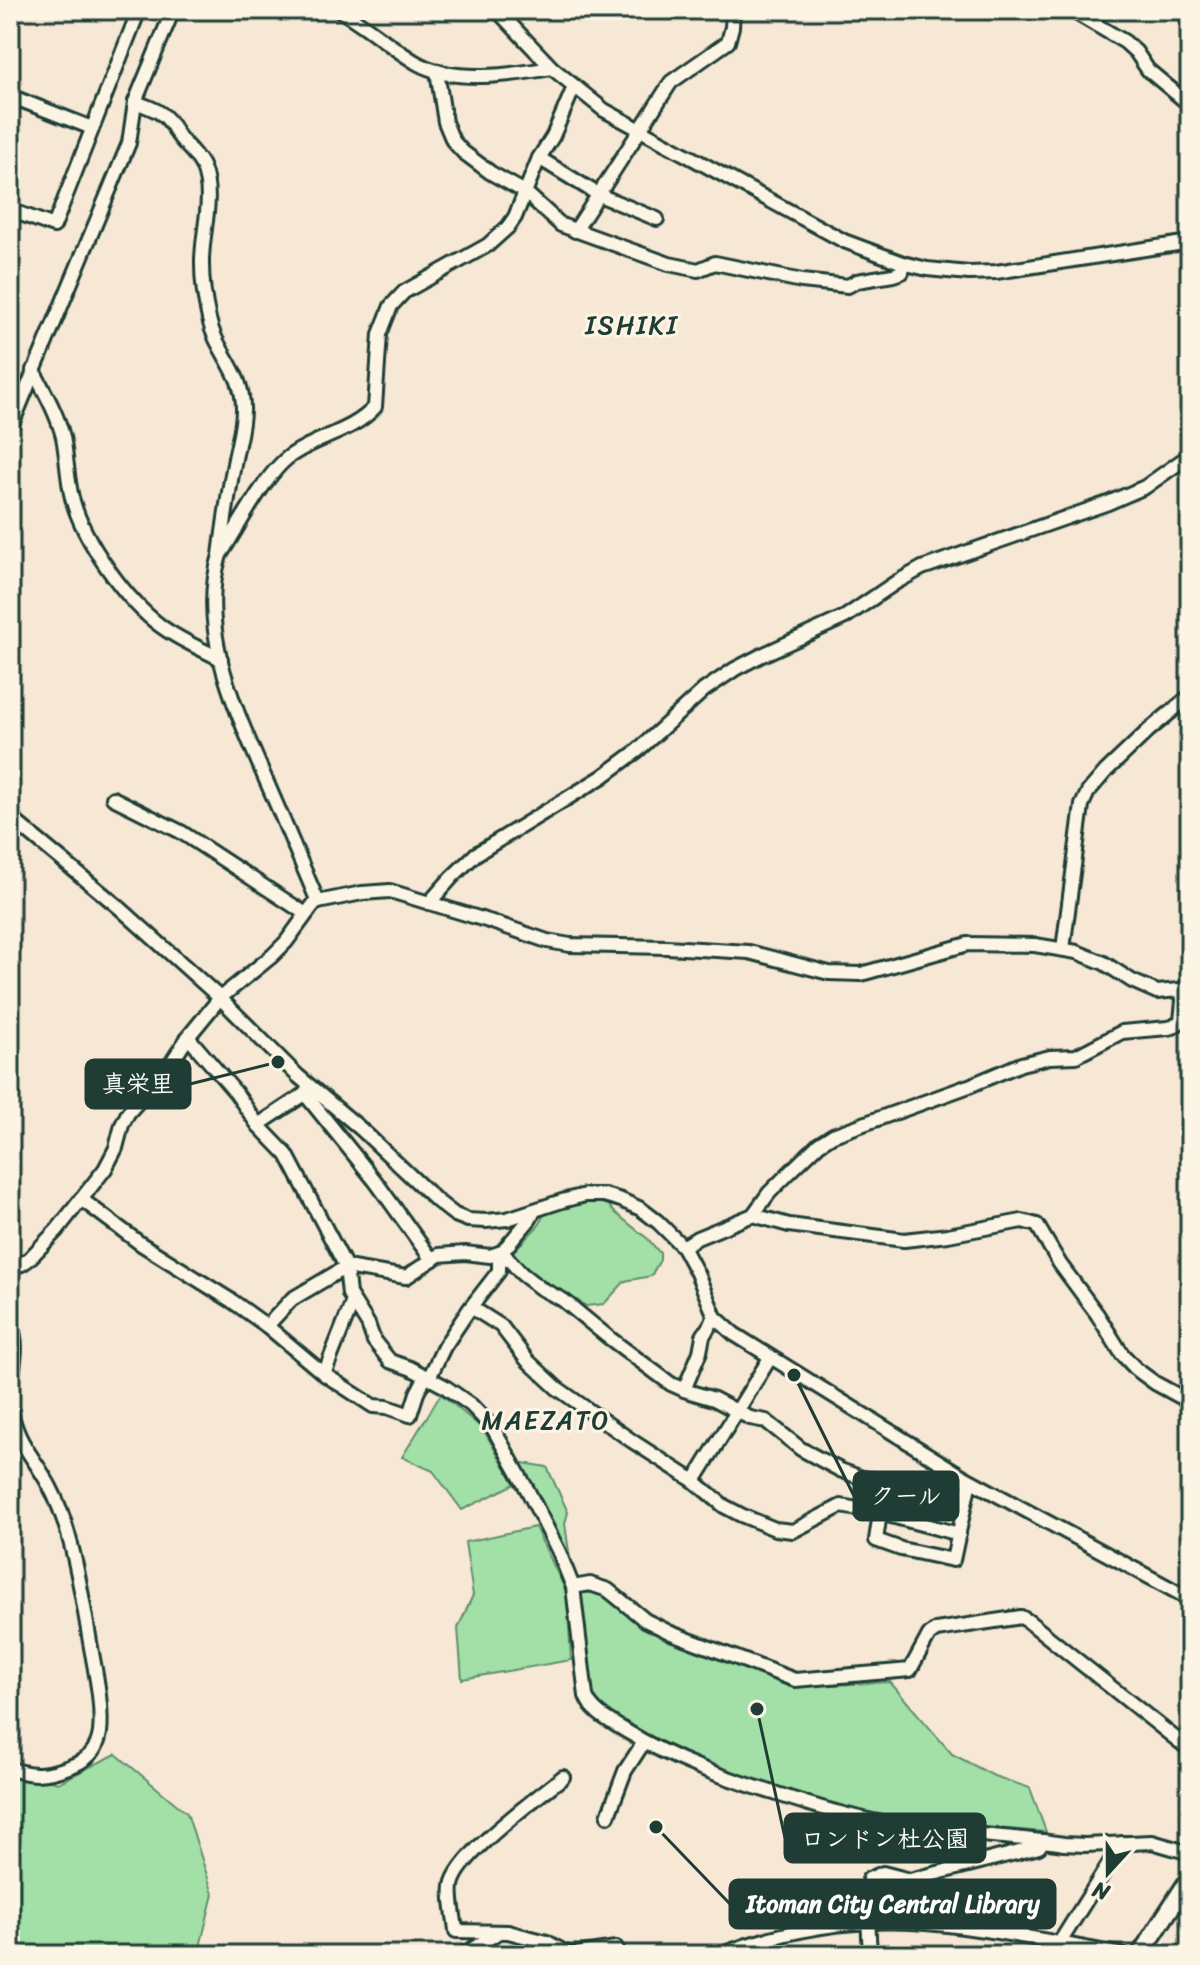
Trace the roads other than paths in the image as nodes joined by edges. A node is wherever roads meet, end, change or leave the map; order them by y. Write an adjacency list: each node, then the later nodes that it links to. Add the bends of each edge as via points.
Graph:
1 (139, 10): 13 (street)
2 (173, 10): 11 (street)
3 (339, 10): 8 (street)
4 (497, 10): 7 (street)
5 (733, 10): 14 (street, via 728,42 671,82)
6 (1071, 10): 12 (street, via 1125,42)
7 (552, 68): 8 (street, via 512,75); 9 (street)
8 (437, 71): 16 (street, via 453,141 491,173)
9 (574, 87): 14 (street); 15 (street)
10 (10, 96): 13 (street)
11 (135, 102): 23 (street, via 129,143); 26 (street, via 171,122 202,164 207,181 204,292 209,322 241,386 243,408)
12 (1190, 105)
13 (92, 128): 18 (street, via 54,226)
14 (640, 130): 17 (street); 22 (street, via 844,241)
15 (539, 158): 16 (street); 17 (street)
16 (525, 192): 20 (street); 26 (street, via 515,217 488,245 404,292 391,306 380,334 375,407 282,463)
17 (599, 195): 19 (street); 20 (street)
18 (10, 210)
19 (657, 219)
20 (575, 231): 22 (street, via 698,270 715,263 848,286 902,272)
21 (1190, 242): 22 (street, via 996,272)
22 (903, 263)
23 (33, 370): 24 (street); 27 (street, via 56,416 72,497 94,547 158,624)
24 (10, 429)
25 (1190, 455): 32 (street, via 1145,487 1108,503 922,568 845,617 735,669 602,777 476,854)
26 (220, 555): 27 (street, via 213,593)
27 (221, 659): 31 (street, via 231,697)
28 (1190, 696): 34 (street, via 1088,792)
29 (113, 798): 33 (street, via 181,832)
30 (10, 817): 36 (street)
31 (318, 902): 32 (street, via 390,891); 33 (street)
32 (429, 903): 34 (street, via 547,941 749,952 829,973 861,974 968,944)
33 (306, 914): 36 (street, via 272,956)
34 (1063, 949): 35 (street, via 1104,963 1157,992)
35 (1186, 989): 42 (street, via 1181,1021 1173,1027 1122,1032 1076,1056 1021,1064 833,1135 769,1193)
36 (220, 998): 37 (street); 38 (street)
37 (188, 1037): 39 (street); 40 (street, via 128,1113 111,1159)
38 (307, 1090): 39 (street); 41 (street, via 361,1129 455,1215 486,1221); 45 (street)
39 (258, 1125): 47 (street, via 287,1155)
40 (81, 1199): 46 (street, via 37,1252); 52 (street)
41 (534, 1211): 43 (street, via 585,1195 604,1195 641,1209); 44 (street)
42 (753, 1215): 43 (street); 58 (street, via 904,1240 1022,1221 1037,1225 1129,1361)
43 (683, 1247): 50 (street)
44 (502, 1252): 45 (street, via 439,1255); 49 (street, via 499,1271); 57 (street, via 540,1288)
45 (432, 1260): 47 (street, via 406,1277)
46 (10, 1267)
47 (346, 1267): 48 (street); 52 (street, via 292,1299)
48 (353, 1301): 54 (street); 55 (street, via 390,1361)
49 (471, 1307): 55 (street); 62 (street, via 501,1326 557,1388)
50 (715, 1317): 53 (street); 57 (street)
51 (10, 1323): 56 (street, via 17,1347)
52 (267, 1326): 54 (street)
53 (770, 1358): 60 (street); 61 (street)
54 (324, 1374): 55 (street, via 373,1406 410,1415)
55 (428, 1377): 65 (street, via 471,1405 493,1428)
56 (10, 1390)
57 (684, 1390): 60 (street)
58 (1190, 1402)
59 (10, 1405): 69 (street, via 13,1424 51,1488 66,1529 95,1669 100,1735 88,1759 68,1768 36,1775)
60 (738, 1410): 61 (street, via 862,1478 937,1483); 62 (street)
61 (967, 1479): 64 (street); 66 (street)
62 (694, 1481): 63 (street, via 724,1506 785,1531 841,1506)
63 (880, 1513): 64 (street); 64 (street, via 876,1540 901,1549 953,1560)
64 (959, 1534)
65 (573, 1587): 67 (street, via 590,1706); 68 (street, via 590,1584 608,1590 671,1633 795,1680 910,1670 936,1630 1021,1617)
66 (1190, 1599)
67 (644, 1742): 71 (street, via 625,1771); 72 (street, via 686,1763 842,1814 899,1826)
68 (1190, 1750)
69 (10, 1768)
70 (563, 1777): 77 (street, via 480,1845 460,1867 452,1886 456,1931)
71 (608, 1816)
72 (1043, 1841): 73 (street); 76 (street, via 1039,1847 910,1880 883,1873 869,1879)
73 (1122, 1843): 74 (street, via 1152,1842); 78 (street)
74 (1190, 1853)
75 (1190, 1878): 85 (main road)
76 (868, 1922): 78 (street, via 941,1925); 82 (street, via 783,1933); 83 (street)
77 (499, 1932): 79 (street); 80 (street, via 547,1942)
78 (1056, 1949): 84 (street)
79 (463, 1955)
80 (570, 1955): 81 (street, via 616,1948)
81 (620, 1955)
82 (719, 1955)
83 (870, 1955)
84 (1124, 1955)
85 (1140, 1955)

